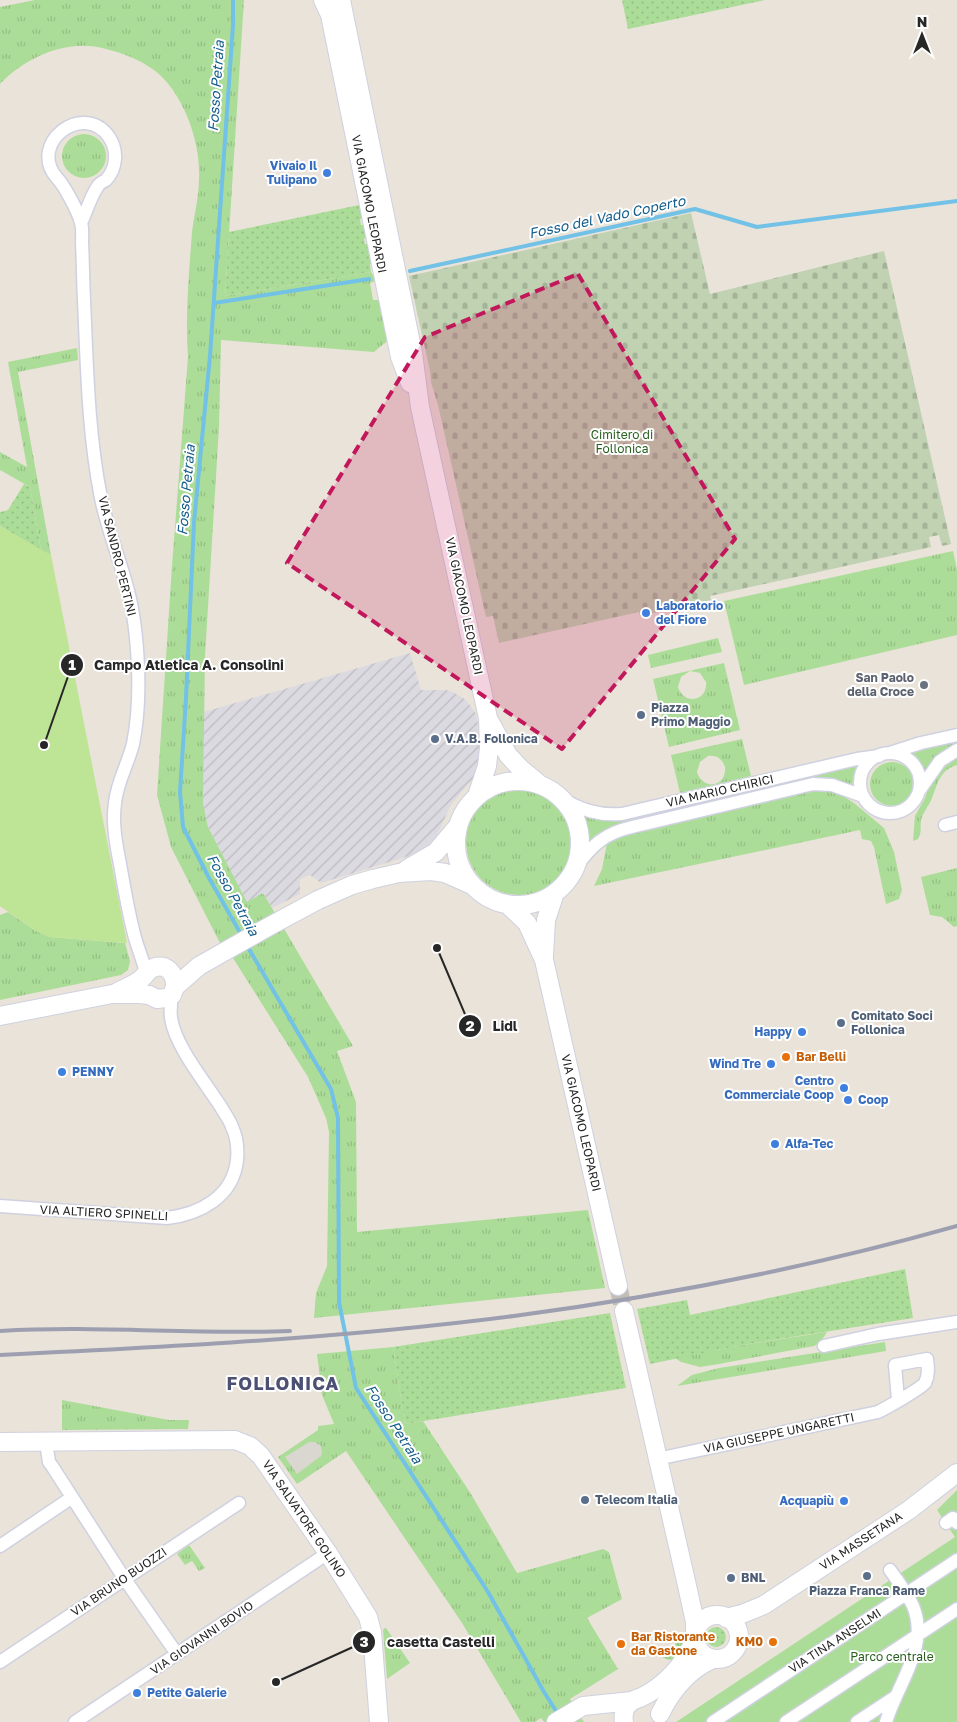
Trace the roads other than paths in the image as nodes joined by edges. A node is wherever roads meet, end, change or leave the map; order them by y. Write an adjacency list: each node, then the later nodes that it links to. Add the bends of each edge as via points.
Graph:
1 (323, 0): 4 (main road, VIA GIACOMO LEOPARDI, via 330,15 400,357)
2 (341, 0): 4 (main road, VIA GIACOMO LEOPARDI, via 413,353)
3 (81, 223): 3 (street, VIA SANDRO PERTINI, via 98,186 112,170 115,160 113,145 104,132 85,123 65,128 51,144 49,154 54,174); 21 (street, VIA SANDRO PERTINI, via 95,460 102,501 131,605 138,667 136,728 116,794 114,821 136,944 151,959)
4 (420, 407): 5 (main road, VIA GIACOMO LEOPARDI)
5 (488, 718): 9 (main road, VIA GIACOMO LEOPARDI, via 508,755); 11 (main road, VIA GIACOMO LEOPARDI, via 487,766)
6 (957, 735): 8 (street, VIA MARIO CHIRICI)
7 (957, 750): 10 (street, VIA MARIO CHIRICI, via 940,761)
8 (884, 754): 10 (street, via 905,757 913,765 920,780); 12 (street, VIA MARIO CHIRICI, via 869,762 862,772); 13 (street, VIA MARIO CHIRICI, via 622,814 600,815)
9 (540, 785): 11 (main road, VIA GIACOMO LEOPARDI, via 524,781 507,782); 13 (main road, VIA GIACOMO LEOPARDI)
10 (919, 791): 12 (street, VIA MARIO CHIRICI, via 910,805 892,813 874,809)
11 (477, 796): 14 (main road, VIA GIACOMO LEOPARDI)
12 (863, 796): 15 (street, VIA MARIO CHIRICI, via 832,785 813,784 626,828 601,839)
13 (562, 799): 15 (main road, VIA GIACOMO LEOPARDI, via 573,814 579,831)
14 (458, 824): 16 (main road, via 436,852); 17 (main road, VIA GIACOMO LEOPARDI, via 457,854 462,871)
15 (576, 867): 18 (main road, VIA GIACOMO LEOPARDI)
16 (399, 873): 17 (main road, via 437,871); 21 (main road, via 373,879 318,900 200,966)
17 (472, 885): 19 (main road, VIA GIACOMO LEOPARDI, via 491,899)
18 (554, 893): 19 (main road, VIA GIACOMO LEOPARDI, via 532,904); 20 (main road, VIA GIACOMO LEOPARDI, via 546,920)
19 (507, 904): 20 (main road, VIA GIACOMO LEOPARDI, via 527,923)
20 (544, 960): 25 (main road, VIA GIACOMO LEOPARDI)
21 (162, 978): 22 (main road); 22 (main road, via 162,999 149,995); 24 (street, VIA ALTIERO SPINELLI, via 171,1019 182,1047 232,1126 238,1148 236,1168 228,1188 213,1203 167,1218)
22 (112, 994): 23 (main road)
23 (0, 1016)
24 (0, 1206)
25 (618, 1286)
26 (624, 1311): 32 (main road)
27 (957, 1322): 28 (street)
28 (824, 1346)
29 (898, 1400): 32 (street, VIA GIUSEPPE UNGARETTI, via 878,1412)
30 (0, 1442): 31 (main road, VIA SALVATORE GOLINO)
31 (46, 1442): 34 (street, via 49,1462); 37 (main road, VIA SALVATORE GOLINO, via 235,1440 244,1443 261,1456)
32 (657, 1459): 41 (main road)
33 (957, 1474): 43 (main road, VIA MASSETANA, via 909,1510)
34 (71, 1498): 36 (street); 40 (street)
35 (238, 1503): 40 (street, VIA BRUNO BUOZZI)
36 (0, 1546)
37 (328, 1553): 49 (street, VIA GIOVANNI BOVIO); 57 (main road, VIA SALVATORE GOLINO, via 370,1624)
38 (957, 1560): 42 (street, VIA TINA ANSELMI)
39 (890, 1570): 42 (street)
40 (124, 1578): 49 (street); 51 (street, VIA BRUNO BUOZZI)
41 (686, 1581): 45 (main road, via 704,1604); 47 (main road)
42 (906, 1594): 46 (street, via 915,1614); 59 (street, VIA TINA ANSELMI)
43 (764, 1605): 45 (main road, VIA MASSETANA); 48 (main road, VIA MASSETANA)
44 (957, 1609): 46 (street)
45 (723, 1617): 47 (main road, via 704,1620); 48 (main road, via 735,1626)
46 (918, 1635): 52 (street, via 914,1654); 60 (street)
47 (695, 1636): 50 (main road, via 700,1652); 53 (main road, via 688,1654 674,1672)
48 (739, 1637): 50 (main road, via 731,1654)
49 (177, 1654): 56 (street, VIA GIOVANNI BOVIO)
50 (713, 1659): 55 (main road, via 682,1681 666,1702)
51 (0, 1662)
52 (895, 1697): 61 (street); 62 (street)
53 (636, 1700): 54 (main road, via 590,1704); 55 (main road, via 648,1699 655,1704); 58 (main road, via 624,1711)
54 (570, 1715): 58 (main road, via 601,1712)
55 (660, 1718)
56 (75, 1722)
57 (379, 1722)
58 (624, 1722)
59 (713, 1722)
60 (786, 1722)
61 (857, 1722)
62 (886, 1722)

